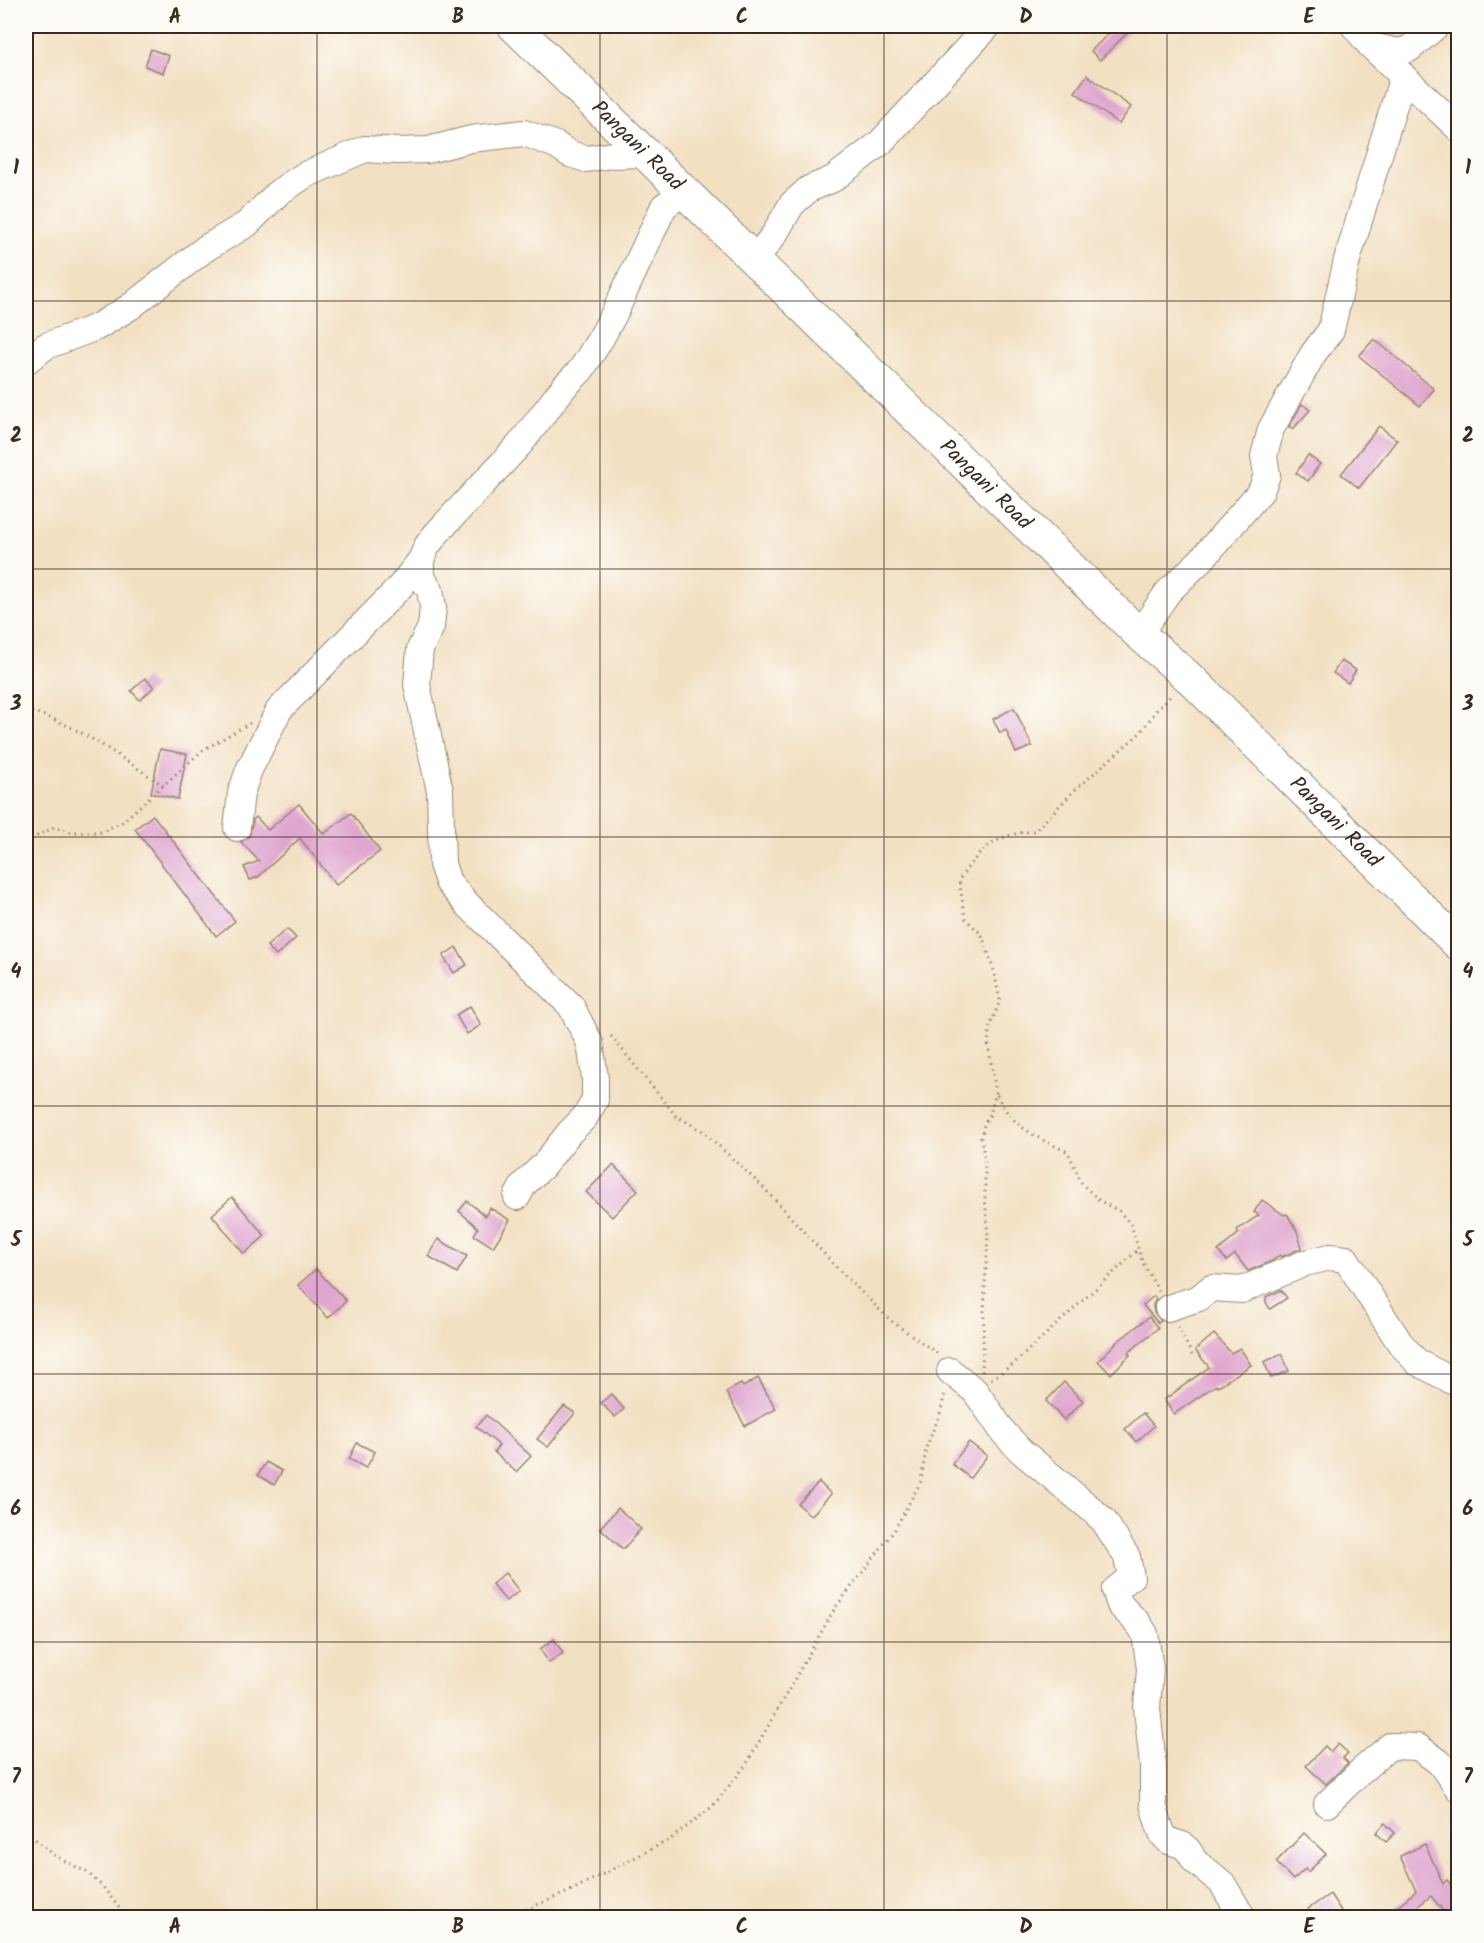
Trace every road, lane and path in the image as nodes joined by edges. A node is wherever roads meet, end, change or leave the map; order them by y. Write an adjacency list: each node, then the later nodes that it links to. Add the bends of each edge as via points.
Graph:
1 (514, 26): 8 (main road, Pangani Road)
2 (988, 26): 10 (street, via 880,143 792,204)
3 (1354, 26): 5 (street)
4 (1436, 26): 5 (street, via 1409,50 1398,52)
5 (1371, 46): 6 (street)
6 (1403, 76): 7 (street); 13 (street, via 1347,260 1331,330 1271,429 1264,456 1267,475 1261,491 1168,592)
7 (1458, 128)
8 (645, 154): 9 (main road, Pangani Road); 11 (street, via 586,159 524,133 471,139 428,150 364,149 279,192 247,224 206,248 130,307 97,327 46,346)
9 (685, 192): 10 (main road, Pangani Road); 12 (street, via 664,206 614,314 581,370 520,444 436,534)
10 (755, 260): 13 (main road, Pangani Road)
11 (26, 361)
12 (421, 560): 16 (street, via 399,588); 23 (street, via 421,576 430,590 433,607 431,627 420,649 417,685 440,791 442,864 448,882 571,1006 590,1043 596,1100 524,1184)
13 (1140, 634): 14 (main road, Pangani Road)
14 (1194, 682): 20 (main road, Pangani Road); 22 (path, via 1175,692 1140,733 1035,831 1017,832 985,847 959,880 965,918 982,935 999,987 1000,1001 988,1043)
15 (26, 710): 17 (path, via 92,740)
16 (279, 710): 17 (path, via 202,750); 18 (street, via 249,770 241,793)
17 (164, 786): 19 (path, via 122,822 101,832 70,832 54,827)
18 (237, 828)
19 (26, 842)
20 (1458, 944)
21 (609, 1034): 27 (path, via 676,1116 703,1131 764,1188 890,1320 941,1356)
22 (996, 1094): 24 (path, via 1004,1110 1019,1125 1068,1152 1082,1184 1100,1201 1119,1211 1131,1225); 29 (path, via 981,1138 988,1236)
23 (518, 1197)
24 (1137, 1251): 25 (path); 29 (path, via 1011,1366)
25 (1168, 1308): 26 (path); 28 (street, via 1199,1298 1211,1288 1242,1290 1305,1263 1330,1257 1346,1259 1400,1343 1417,1362)
26 (1192, 1355)
27 (950, 1371): 29 (street); 36 (path, via 941,1411 926,1448 921,1481 894,1531 836,1608 746,1765 712,1807 671,1839 568,1892 518,1913)
28 (1458, 1384)
29 (979, 1388): 37 (street, via 1004,1433 1104,1521 1127,1557 1131,1577 1115,1590 1120,1605 1145,1634 1150,1669 1147,1708 1153,1804 1159,1825 1169,1841 1182,1845 1222,1883)
30 (1458, 1788): 31 (street, via 1439,1762 1418,1747 1390,1746)
31 (1327, 1804)
32 (26, 1832): 33 (path, via 57,1857 88,1873)
33 (127, 1917)
34 (395, 1917): 35 (path)
35 (412, 1917)
36 (479, 1917)
37 (1243, 1917)

